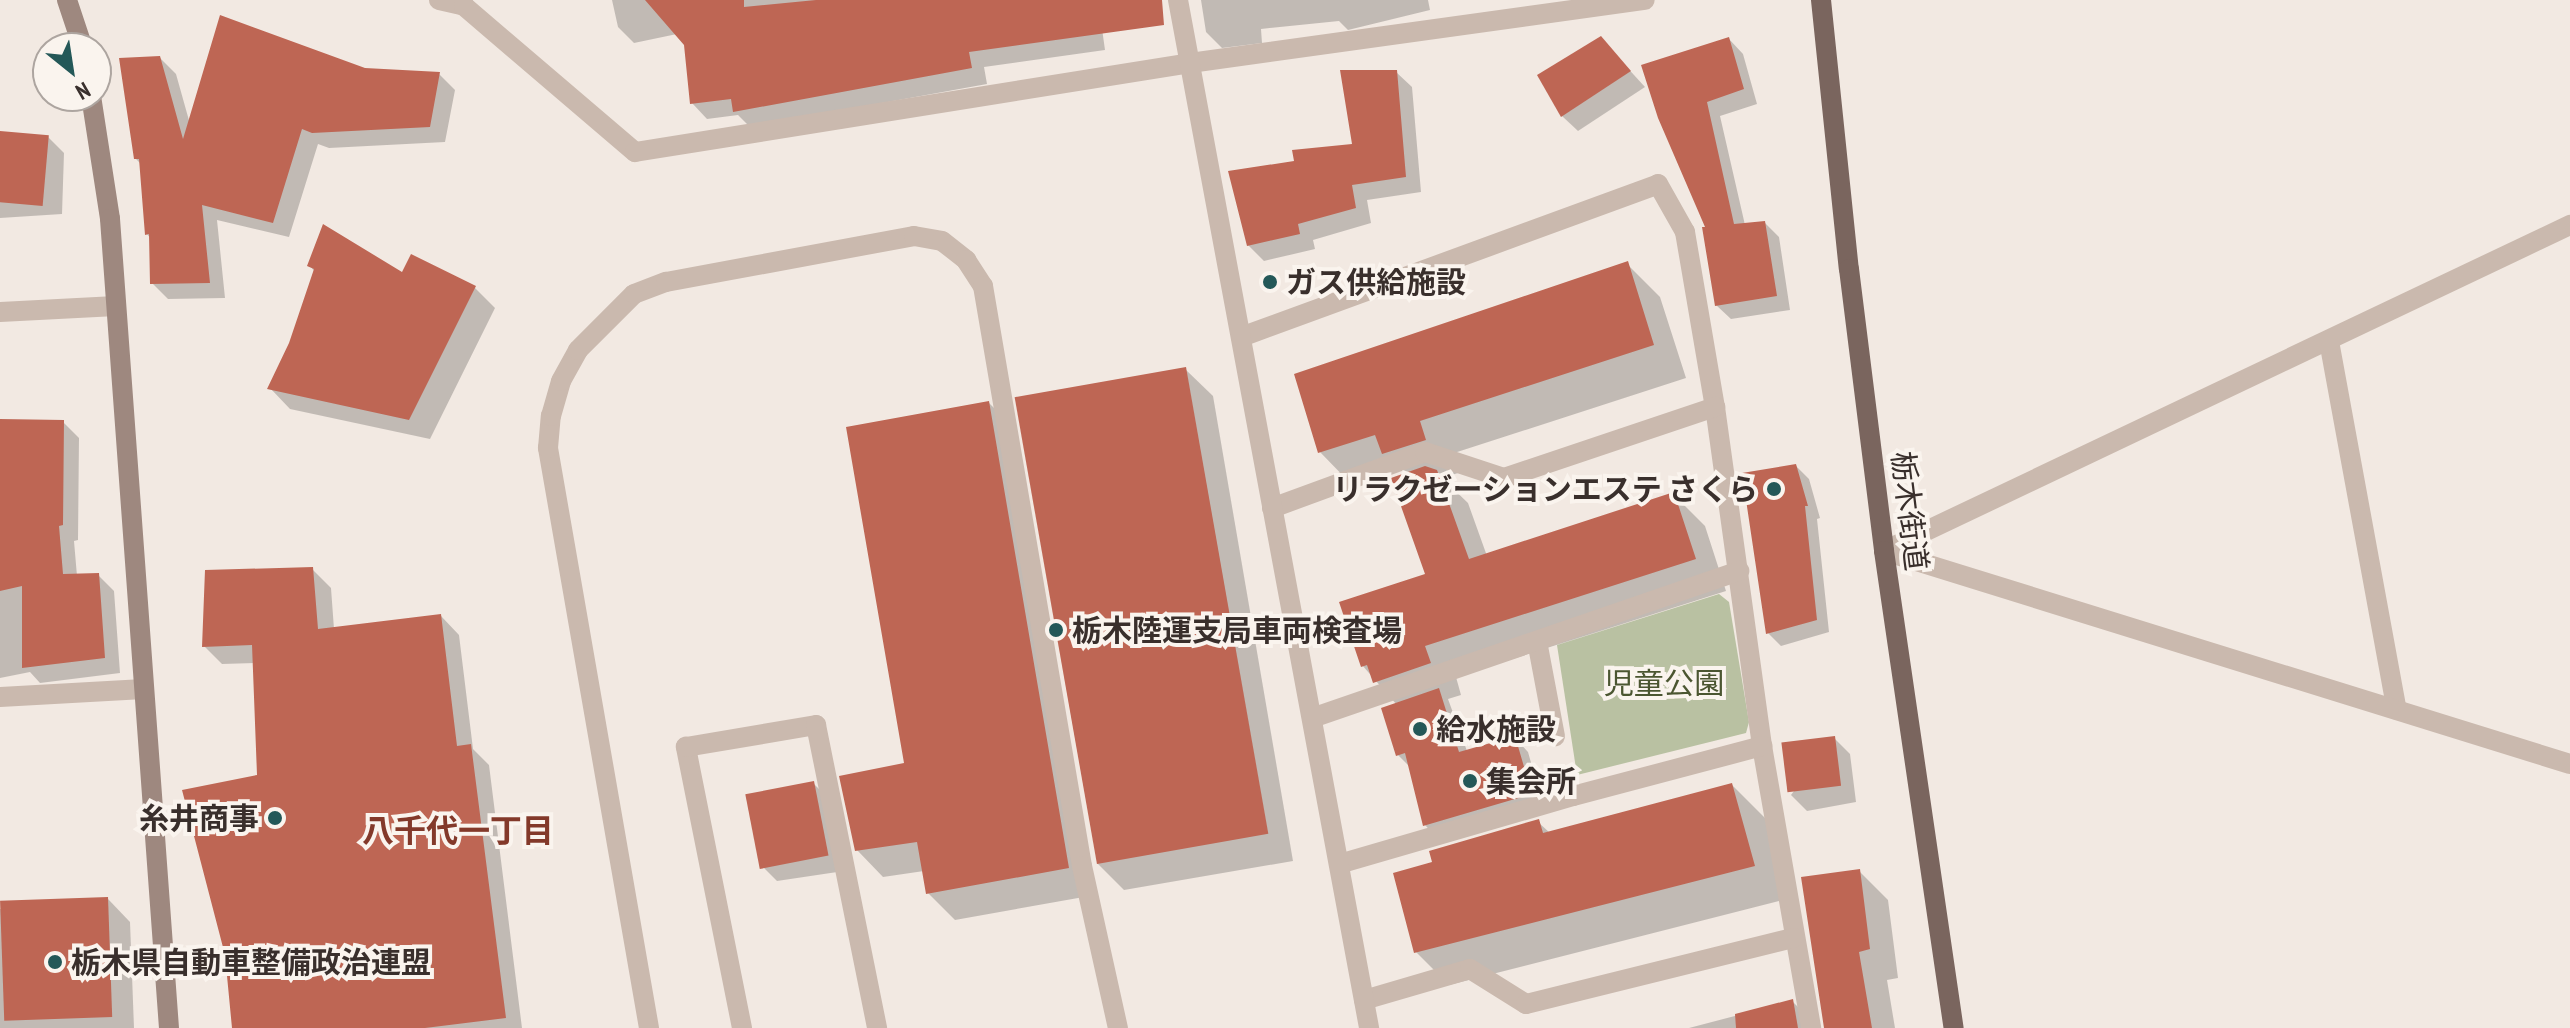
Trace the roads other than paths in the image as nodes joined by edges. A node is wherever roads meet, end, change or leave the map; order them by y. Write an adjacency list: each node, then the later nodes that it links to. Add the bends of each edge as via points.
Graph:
1 (67, 0): 6 (street)
2 (439, 0): 7 (street, via 464,6 635,152)
3 (1178, 0): 7 (street)
4 (1645, 0): 7 (street)
5 (1821, 0): 16 (main road, 栃木街道)
6 (78, 32)
7 (1190, 63): 12 (street)
8 (93, 112): 10 (street, via 110,219)
9 (2570, 225): 13 (street)
10 (116, 306): 11 (street); 19 (street)
11 (0, 312)
12 (1241, 337): 14 (street, via 1658,184 1685,232); 15 (street)
13 (2329, 341): 16 (street); 21 (street)
14 (1715, 407): 15 (street, via 1504,478 1425,452); 17 (street)
15 (1272, 508): 22 (street)
16 (1884, 551): 21 (street); 36 (main road, 栃木街道)
17 (1739, 571): 18 (street); 24 (street)
18 (1537, 641): 22 (street); 23 (street)
19 (144, 689): 20 (street); 29 (street)
20 (0, 697)
21 (2397, 710): 25 (street)
22 (1312, 718): 26 (street)
23 (1555, 736)
24 (1762, 746): 26 (street); 27 (street)
25 (2570, 764)
26 (1339, 864): 28 (street)
27 (1793, 938): 28 (street, via 1526,1004 1470,969); 35 (street)
28 (1364, 1000): 34 (street)
29 (169, 1028)
30 (649, 1028): 33 (street, via 548,448 561,381 578,350 634,294 666,282 914,236 942,241 966,260 983,286 1082,866)
31 (742, 1028): 32 (street, via 686,747 816,725)
32 (877, 1028)
33 (1118, 1028)
34 (1369, 1028)
35 (1811, 1028)
36 (1954, 1028)

